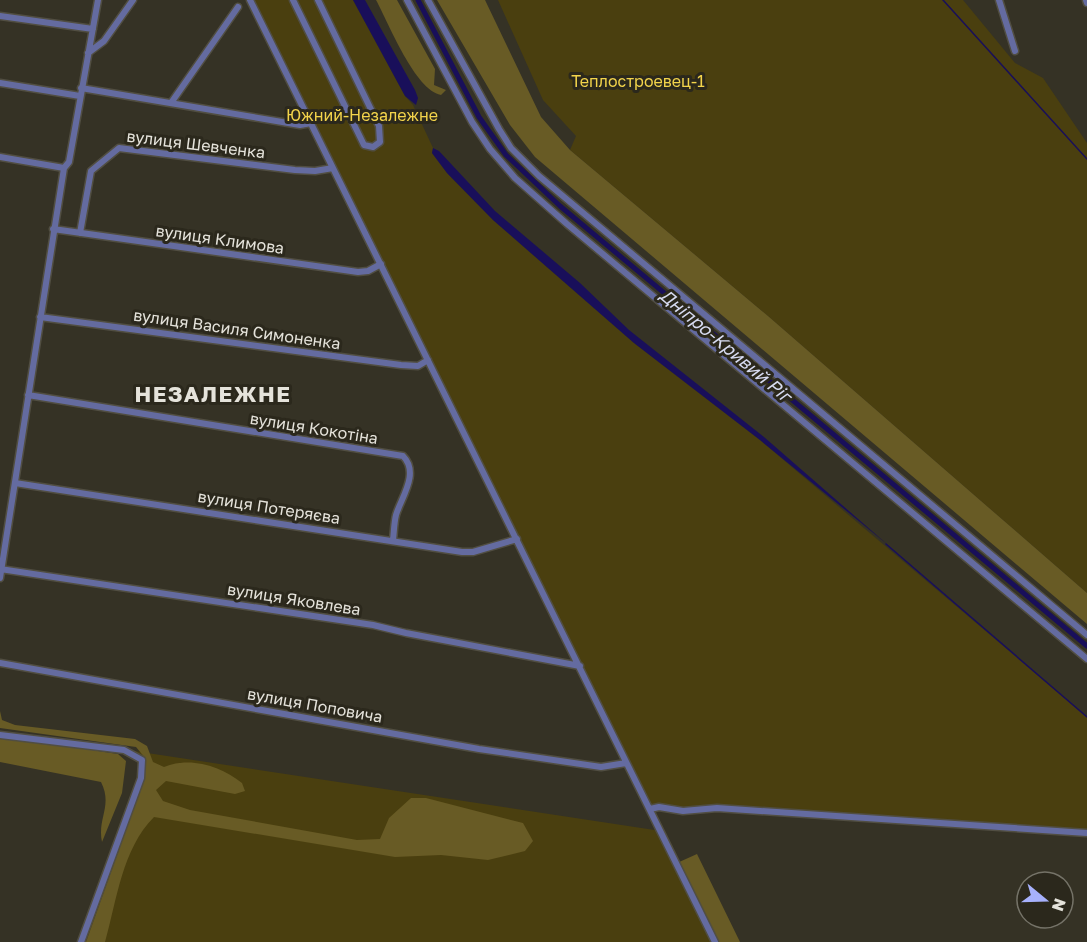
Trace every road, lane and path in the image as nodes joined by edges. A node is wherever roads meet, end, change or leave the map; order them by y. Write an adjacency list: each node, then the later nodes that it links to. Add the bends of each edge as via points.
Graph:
1 (98, 0): 11 (street)
2 (133, 0): 13 (street, via 104,41)
3 (250, 0): 17 (street)
4 (293, 0): 5 (street, via 364,145 373,147 380,142 379,126)
5 (318, 0)
6 (407, 0): 33 (street, via 472,122 515,178)
7 (428, 0): 32 (street, via 498,129 539,176)
8 (999, 0): 12 (street)
9 (238, 7): 16 (street)
10 (0, 16): 11 (street)
11 (93, 29): 13 (street)
12 (1015, 51)
13 (88, 53): 15 (street)
14 (0, 83): 15 (street)
15 (81, 92): 16 (street); 19 (street, via 69,162)
16 (171, 103): 17 (street, via 300,125)
17 (311, 123): 20 (street)
18 (0, 157): 19 (street)
19 (64, 168): 21 (street)
20 (333, 168): 22 (street, вулиця Шевченка, via 295,170 118,148 91,171); 23 (street)
21 (53, 229): 22 (street, вулиця Климова); 24 (street)
22 (80, 233): 23 (street, вулиця Климова, via 358,272)
23 (381, 264): 25 (street)
24 (40, 316): 25 (street, вулиця Василя Симоненка, via 401,365 418,366); 26 (street)
25 (428, 360): 29 (street)
26 (28, 395): 27 (street); 28 (street, вулиця Кокотіна, via 403,456 409,466 409,479 396,514)
27 (15, 483): 28 (street, вулиця Потеряєва); 30 (street)
28 (393, 540): 29 (street, вулиця Потеряєва, via 473,552)
29 (517, 540): 35 (street)
30 (1, 569): 31 (street); 35 (street, вулиця Яковлева, via 373,625)
31 (0, 578)
32 (1087, 635)
33 (1087, 659)
34 (0, 663): 37 (street, вулиця Поповича, via 479,749 601,768)
35 (580, 666): 37 (street)
36 (0, 735): 40 (street, via 124,750 142,760 141,778)
37 (626, 763): 38 (street)
38 (650, 809): 39 (street, via 717,808); 41 (street)
39 (1087, 833)
40 (81, 942)
41 (715, 942)

